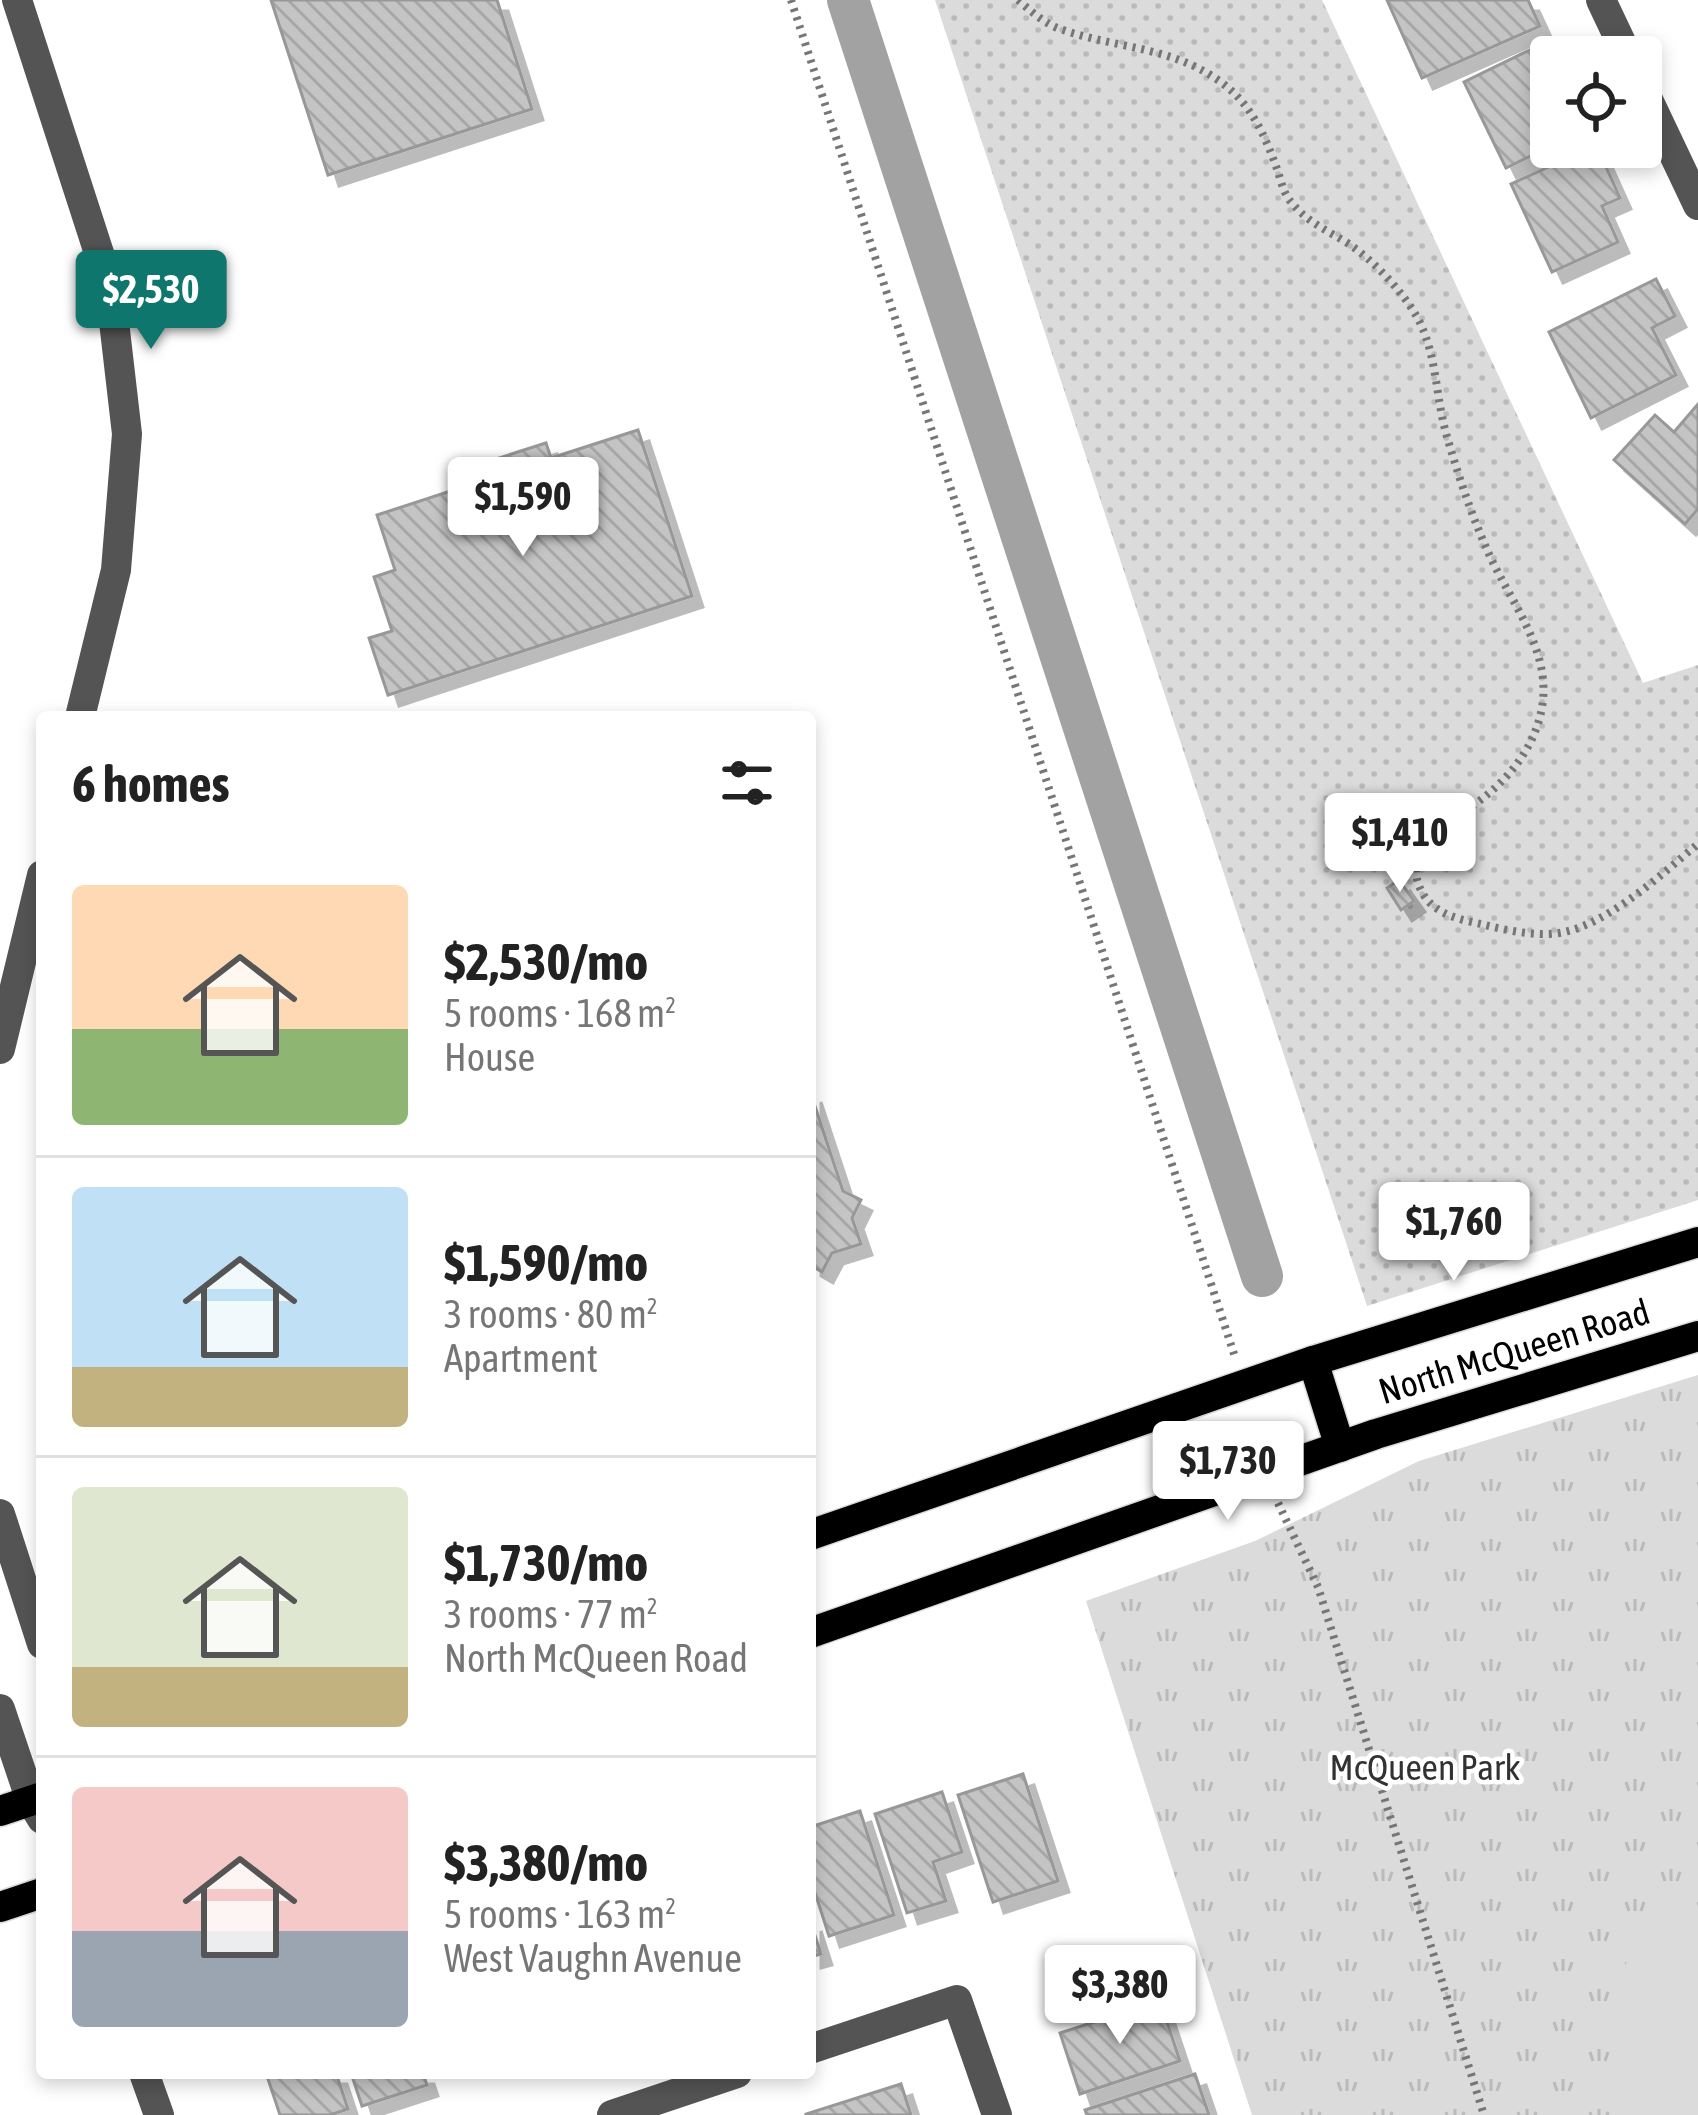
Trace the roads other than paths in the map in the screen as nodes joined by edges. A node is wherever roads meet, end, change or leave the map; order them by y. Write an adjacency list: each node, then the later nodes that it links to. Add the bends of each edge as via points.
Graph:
1 (17, 0): 6 (street, via 110,287 128,434 116,570)
2 (1601, 0): 3 (street)
3 (1618, 36)
4 (1662, 129): 5 (street)
5 (1698, 205)
6 (81, 711)
7 (36, 900): 8 (street)
8 (0, 1049)
9 (1698, 1242): 11 (main road, North McQueen Road)
10 (1698, 1336): 12 (main road, North McQueen Road)
11 (1313, 1361): 12 (main road); 14 (main road, North McQueen Road)
12 (1340, 1448): 16 (main road, North McQueen Road)
13 (0, 1514): 15 (street)
14 (816, 1533)
15 (36, 1625)
16 (816, 1631)
17 (0, 1709): 18 (street)
18 (36, 1801)
19 (36, 1806): 20 (main road)
20 (0, 1811)
21 (36, 1895): 22 (main road)
22 (0, 1906)
23 (816, 2047): 28 (street, via 957,2000)
24 (146, 2079): 26 (street)
25 (719, 2079): 27 (street)
26 (159, 2115)
27 (612, 2115)
28 (997, 2115)

